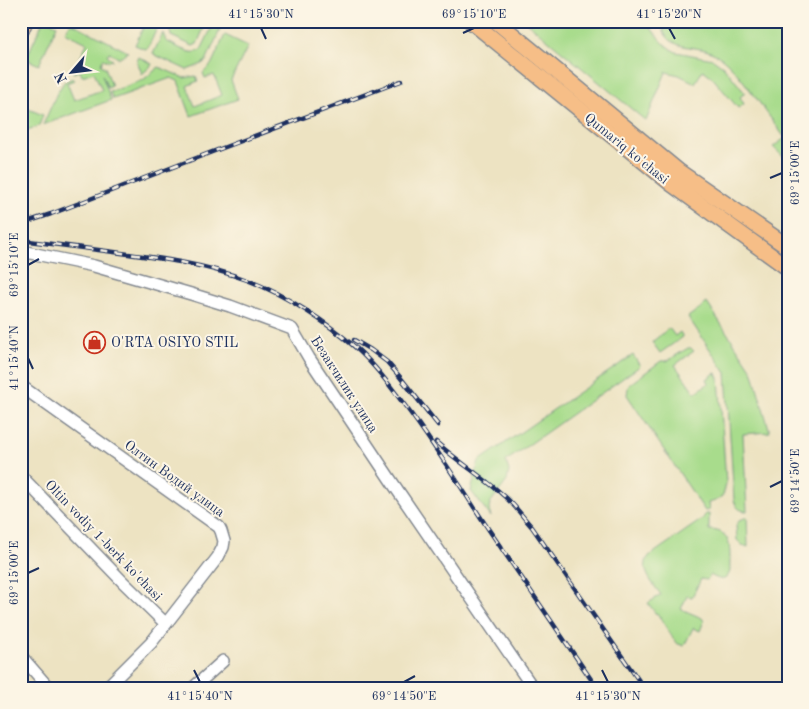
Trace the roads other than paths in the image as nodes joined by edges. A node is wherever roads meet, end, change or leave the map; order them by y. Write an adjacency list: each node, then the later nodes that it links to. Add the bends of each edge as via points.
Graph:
1 (25, 21): 4 (main road)
2 (471, 21): 5 (main road, Qumariq ko'chasi)
3 (496, 21): 5 (main road, Qumariq ko'chasi)
4 (21, 30)
5 (636, 146): 6 (main road, Qumariq ko'chasi); 8 (main road, Qumariq ko'chasi, via 682,192)
6 (788, 248)
7 (21, 251): 17 (street, Безакчилик улица, via 94,266 191,294 292,330)
8 (788, 268)
9 (21, 386): 11 (street, Олтин Водий улица, via 222,531 221,552)
10 (21, 476): 11 (street, Oltin vodiy 1-berk ko'chasi)
11 (166, 624): 15 (street, Олтин Водий улица)
12 (21, 656): 14 (street)
13 (222, 660): 16 (street)
14 (50, 688)
15 (106, 688)
16 (193, 688)
17 (533, 688)

